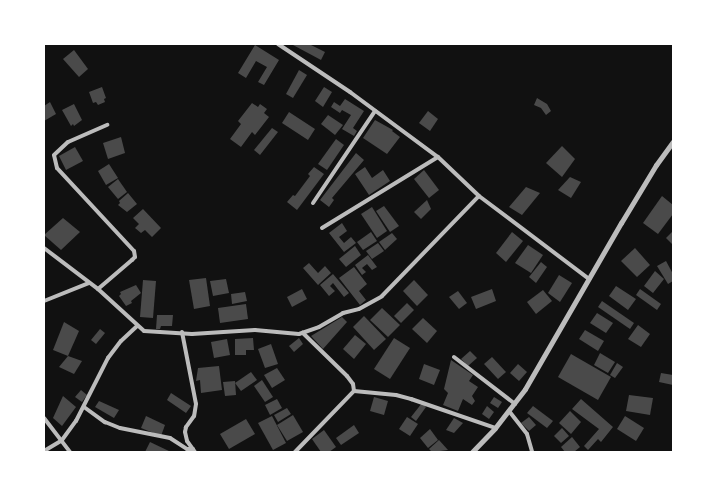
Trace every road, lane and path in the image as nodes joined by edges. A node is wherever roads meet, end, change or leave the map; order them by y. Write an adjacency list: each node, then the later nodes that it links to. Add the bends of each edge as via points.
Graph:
1 (278, 44): 2 (street)
2 (375, 111): 5 (street); 7 (street)
3 (107, 125): 12 (street, via 68,142 54,155 57,168 134,251 135,257)
4 (673, 142): 10 (street)
5 (438, 157): 6 (street); 8 (street)
6 (479, 196): 10 (street); 16 (street, via 382,296)
7 (313, 203)
8 (322, 228)
9 (44, 248): 11 (street)
10 (589, 279): 19 (street)
11 (89, 282): 12 (street); 13 (street)
12 (98, 289): 14 (street)
13 (44, 300)
14 (137, 326): 15 (street, via 153,333); 20 (street, via 108,358)
15 (182, 332): 16 (street, via 254,330); 25 (street, via 196,404 194,416 185,432)
16 (303, 333): 18 (street, via 348,376)
17 (454, 357): 19 (street)
18 (354, 391): 23 (street, via 396,395); 28 (street)
19 (515, 404): 21 (street)
20 (84, 407): 24 (street); 25 (street, via 120,428 170,438)
21 (509, 411): 23 (street); 30 (street, via 527,434)
22 (44, 418): 24 (street)
23 (495, 428): 29 (street)
24 (62, 440): 26 (street); 27 (street)
25 (194, 450)
26 (44, 451)
27 (70, 452)
28 (295, 452)
29 (472, 452)
30 (532, 452)

